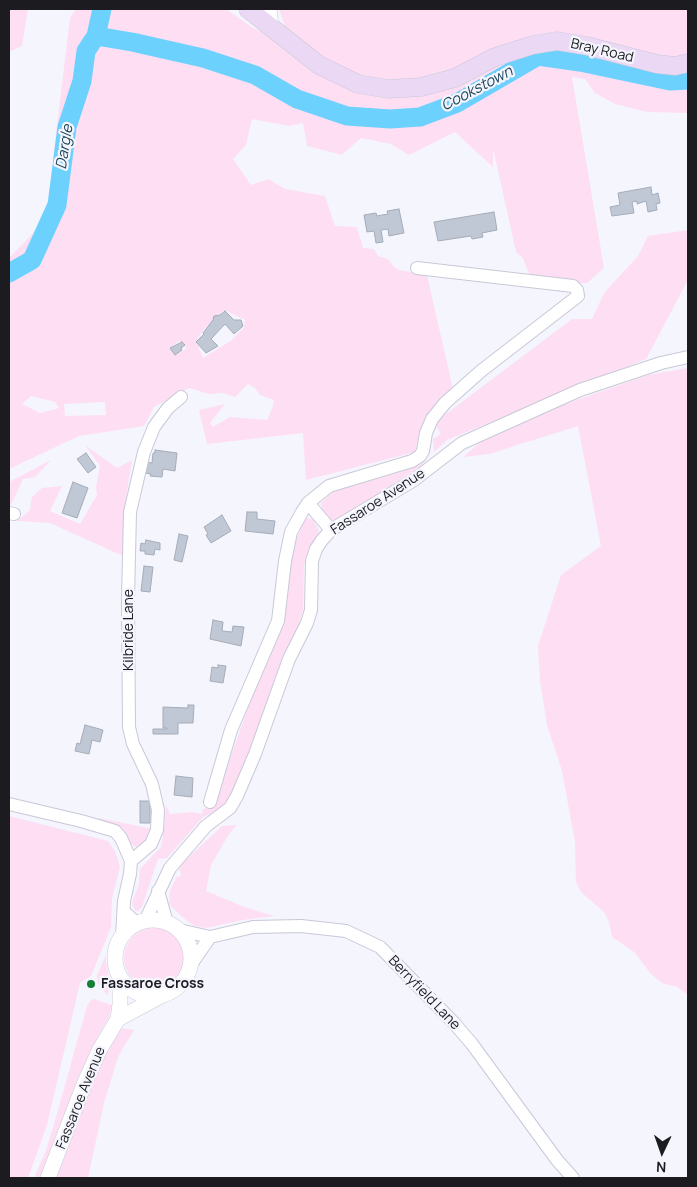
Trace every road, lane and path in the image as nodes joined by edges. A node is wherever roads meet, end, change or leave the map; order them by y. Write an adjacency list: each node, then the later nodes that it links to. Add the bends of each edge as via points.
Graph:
1 (248, 9): 3 (main road, Bray Road)
2 (269, 9): 3 (street)
3 (271, 27): 4 (main road, Bray Road, via 319,65 358,84 388,89 422,87 455,78 495,57 557,41 657,64 675,66)
4 (688, 63)
5 (417, 268): 8 (street, via 573,286 578,296 445,403 432,419 420,456 328,486)
6 (688, 357): 9 (street, Fassaroe Avenue, via 580,390 462,443 414,480)
7 (181, 397): 12 (street, Kilbride Lane, via 154,427 144,452 130,512 130,727 133,744 152,784 158,810 157,830 151,844)
8 (308, 503): 9 (street); 10 (street, via 291,532 278,621 231,730)
9 (331, 530): 13 (street, Fassaroe Avenue, via 316,548 312,561 309,616 289,659 256,754 236,796 230,808 206,826 170,868)
10 (210, 802)
11 (9, 804): 12 (street, via 115,831)
12 (132, 861): 14 (street)
13 (158, 891): 15 (street, Fassaroe Avenue); 16 (street)
14 (124, 912): 15 (street); 17 (street)
15 (142, 922): 16 (street, via 156,920); 17 (street)
16 (173, 927): 18 (street, Berryfield Lane); 19 (street, via 187,941 191,953)
17 (122, 936): 20 (street, via 115,956)
18 (210, 937): 19 (street); 24 (street, Berryfield Lane, via 253,927 301,926 346,931 380,948 472,1044)
19 (190, 966): 21 (street, via 181,984)
20 (120, 977): 21 (street, via 138,993); 22 (street)
21 (162, 995): 22 (street)
22 (118, 1019): 23 (street, Fassaroe Avenue, via 85,1082)
23 (48, 1178)
24 (573, 1178)

